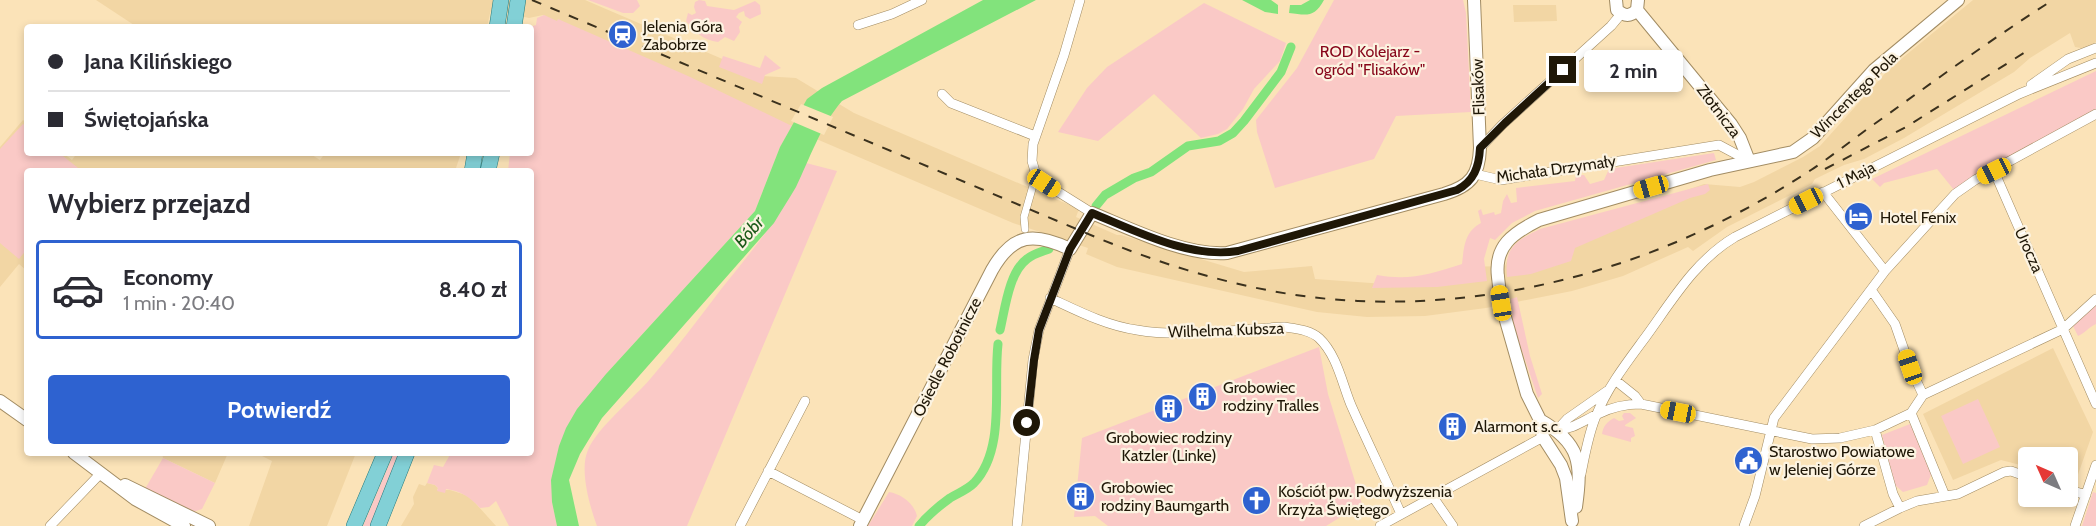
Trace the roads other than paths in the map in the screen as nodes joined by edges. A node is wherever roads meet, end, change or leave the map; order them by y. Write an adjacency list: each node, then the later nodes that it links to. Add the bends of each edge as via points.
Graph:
1 (501, 0): 10 (main road)
2 (518, 0): 11 (main road)
3 (922, 0): 12 (street)
4 (1080, 0): 18 (street)
5 (1474, 0): 19 (street, Flisaków)
6 (1616, 0): 9 (street)
7 (1958, 0): 20 (street, Wincentego Pola, via 1874,70 1813,138 1793,152)
8 (1637, 5): 9 (street, via 1629,15); 20 (street, Złotnicza, via 1727,119)
9 (1621, 14): 19 (street)
10 (497, 24)
11 (514, 24)
12 (858, 25)
13 (2096, 48): 15 (street, via 2068,59)
14 (2096, 63): 15 (street, 1 Maja)
15 (2019, 93): 24 (street, 1 Maja)
16 (942, 94): 18 (street, via 951,103)
17 (2096, 114): 21 (street)
18 (1035, 136): 23 (street, via 1032,153)
19 (1480, 148): 22 (street, Flisaków)
20 (1749, 161): 22 (street, Michała Drzymały, via 1719,145 1501,180); 44 (street, Wincentego Pola, bridge, via 1539,220 1503,246 1497,260 1501,303 1527,394)
21 (1994, 171): 28 (street, via 1954,194); 32 (street, Urocza)
22 (1475, 174): 25 (street, Michała Drzymały, via 1457,190 1227,253 1191,249)
23 (1036, 175): 25 (street); 26 (street, via 1024,217)
24 (1823, 192): 28 (street); 33 (street, 1 Maja, via 1711,253 1680,288)
25 (1092, 213): 27 (street)
26 (1025, 230)
27 (1070, 249): 30 (street); 63 (street, Osiedle Robotnicze, via 1046,239 1028,239 1009,248 997,261)
28 (1885, 271): 29 (street)
29 (1872, 291): 35 (street, via 1895,324); 47 (street, via 1774,418)
30 (1050, 298): 62 (street, Wilhelma Kubsza, via 1108,323 1142,331 1284,327 1316,336 1334,359); 71 (street, via 1034,360)
31 (2096, 299): 32 (street)
32 (2063, 329): 35 (street); 40 (street, Urocza)
33 (1615, 380): 34 (street, 1 Maja); 39 (street)
34 (1608, 391): 38 (street); 42 (street, 1 Maja); 45 (street, 1 Maja)
35 (1923, 395): 41 (street)
36 (0, 401): 43 (street)
37 (805, 401): 53 (street)
38 (1624, 404): 39 (street); 42 (street)
39 (1641, 404): 47 (street)
40 (2096, 404)
41 (1911, 413): 46 (street); 59 (street)
42 (1596, 414): 45 (street, 1 Maja, via 1576,426); 56 (street)
43 (24, 418)
44 (1540, 420): 45 (street); 48 (street, Wincentego Pola)
45 (1557, 430): 48 (street, 1 Maja); 56 (street, via 1574,452)
46 (1875, 430): 47 (street, via 1824,440); 61 (street)
47 (1771, 431): 74 (street)
48 (1543, 437): 60 (street, 1 Maja); 64 (street, Wincentego Pola, via 1566,478)
49 (78, 456): 55 (street)
50 (384, 456): 68 (main road)
51 (406, 456): 69 (main road)
52 (2096, 465): 58 (street)
53 (768, 471): 63 (street); 70 (street)
54 (2018, 473): 59 (street, via 2004,472 1958,494)
55 (106, 476): 65 (street); 66 (street, via 135,499); 67 (street)
56 (1580, 476): 64 (street)
57 (2078, 492): 58 (street)
58 (2086, 495): 76 (street)
59 (1945, 496): 61 (street)
60 (1433, 497): 62 (street, 1 Maja); 73 (street)
61 (1900, 508): 75 (street)
62 (1401, 514): 72 (street, 1 Maja)
63 (861, 523)
64 (1571, 524)
65 (50, 526)
66 (184, 526)
67 (209, 526)
68 (354, 526)
69 (378, 526)
70 (740, 526)
71 (1017, 526)
72 (1380, 526)
73 (1453, 526)
74 (1744, 526)
75 (1864, 526)
76 (2075, 526)

